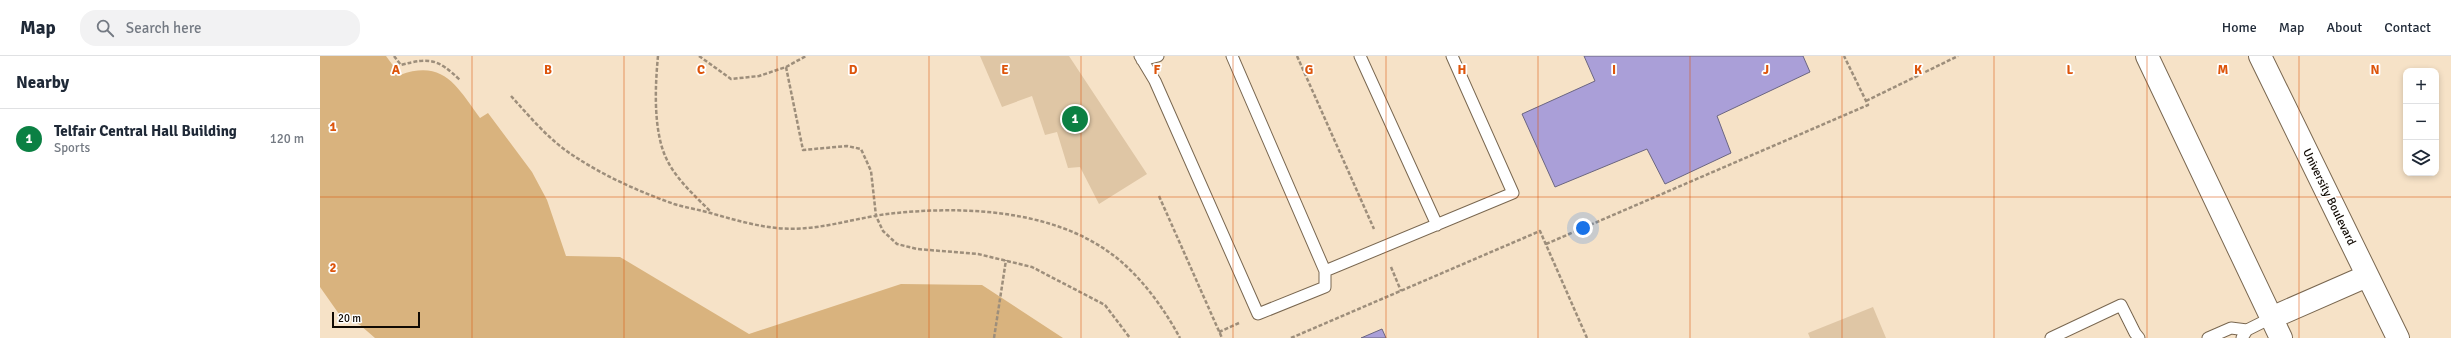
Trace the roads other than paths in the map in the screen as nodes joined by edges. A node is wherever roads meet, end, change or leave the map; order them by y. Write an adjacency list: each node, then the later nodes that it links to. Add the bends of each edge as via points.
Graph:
1 (1158, 56): 7 (lane)
2 (1232, 56): 9 (lane)
3 (1360, 56): 8 (lane)
4 (1452, 56): 8 (lane, via 1513,193)
5 (2147, 56): 11 (main road)
6 (2260, 56): 10 (main road, University Boulevard)
7 (1141, 58): 9 (lane, via 1155,81 1258,314 1325,287)
8 (1437, 224): 9 (lane)
9 (1325, 271)
10 (2367, 276): 11 (main road); 17 (main road, University Boulevard)
11 (2271, 318): 12 (lane); 16 (main road)
12 (2244, 334): 15 (lane, via 2231,328)
13 (2051, 338): 14 (lane, via 2121,305)
14 (2139, 338)
15 (2208, 338)
16 (2281, 338)
17 (2398, 338)

